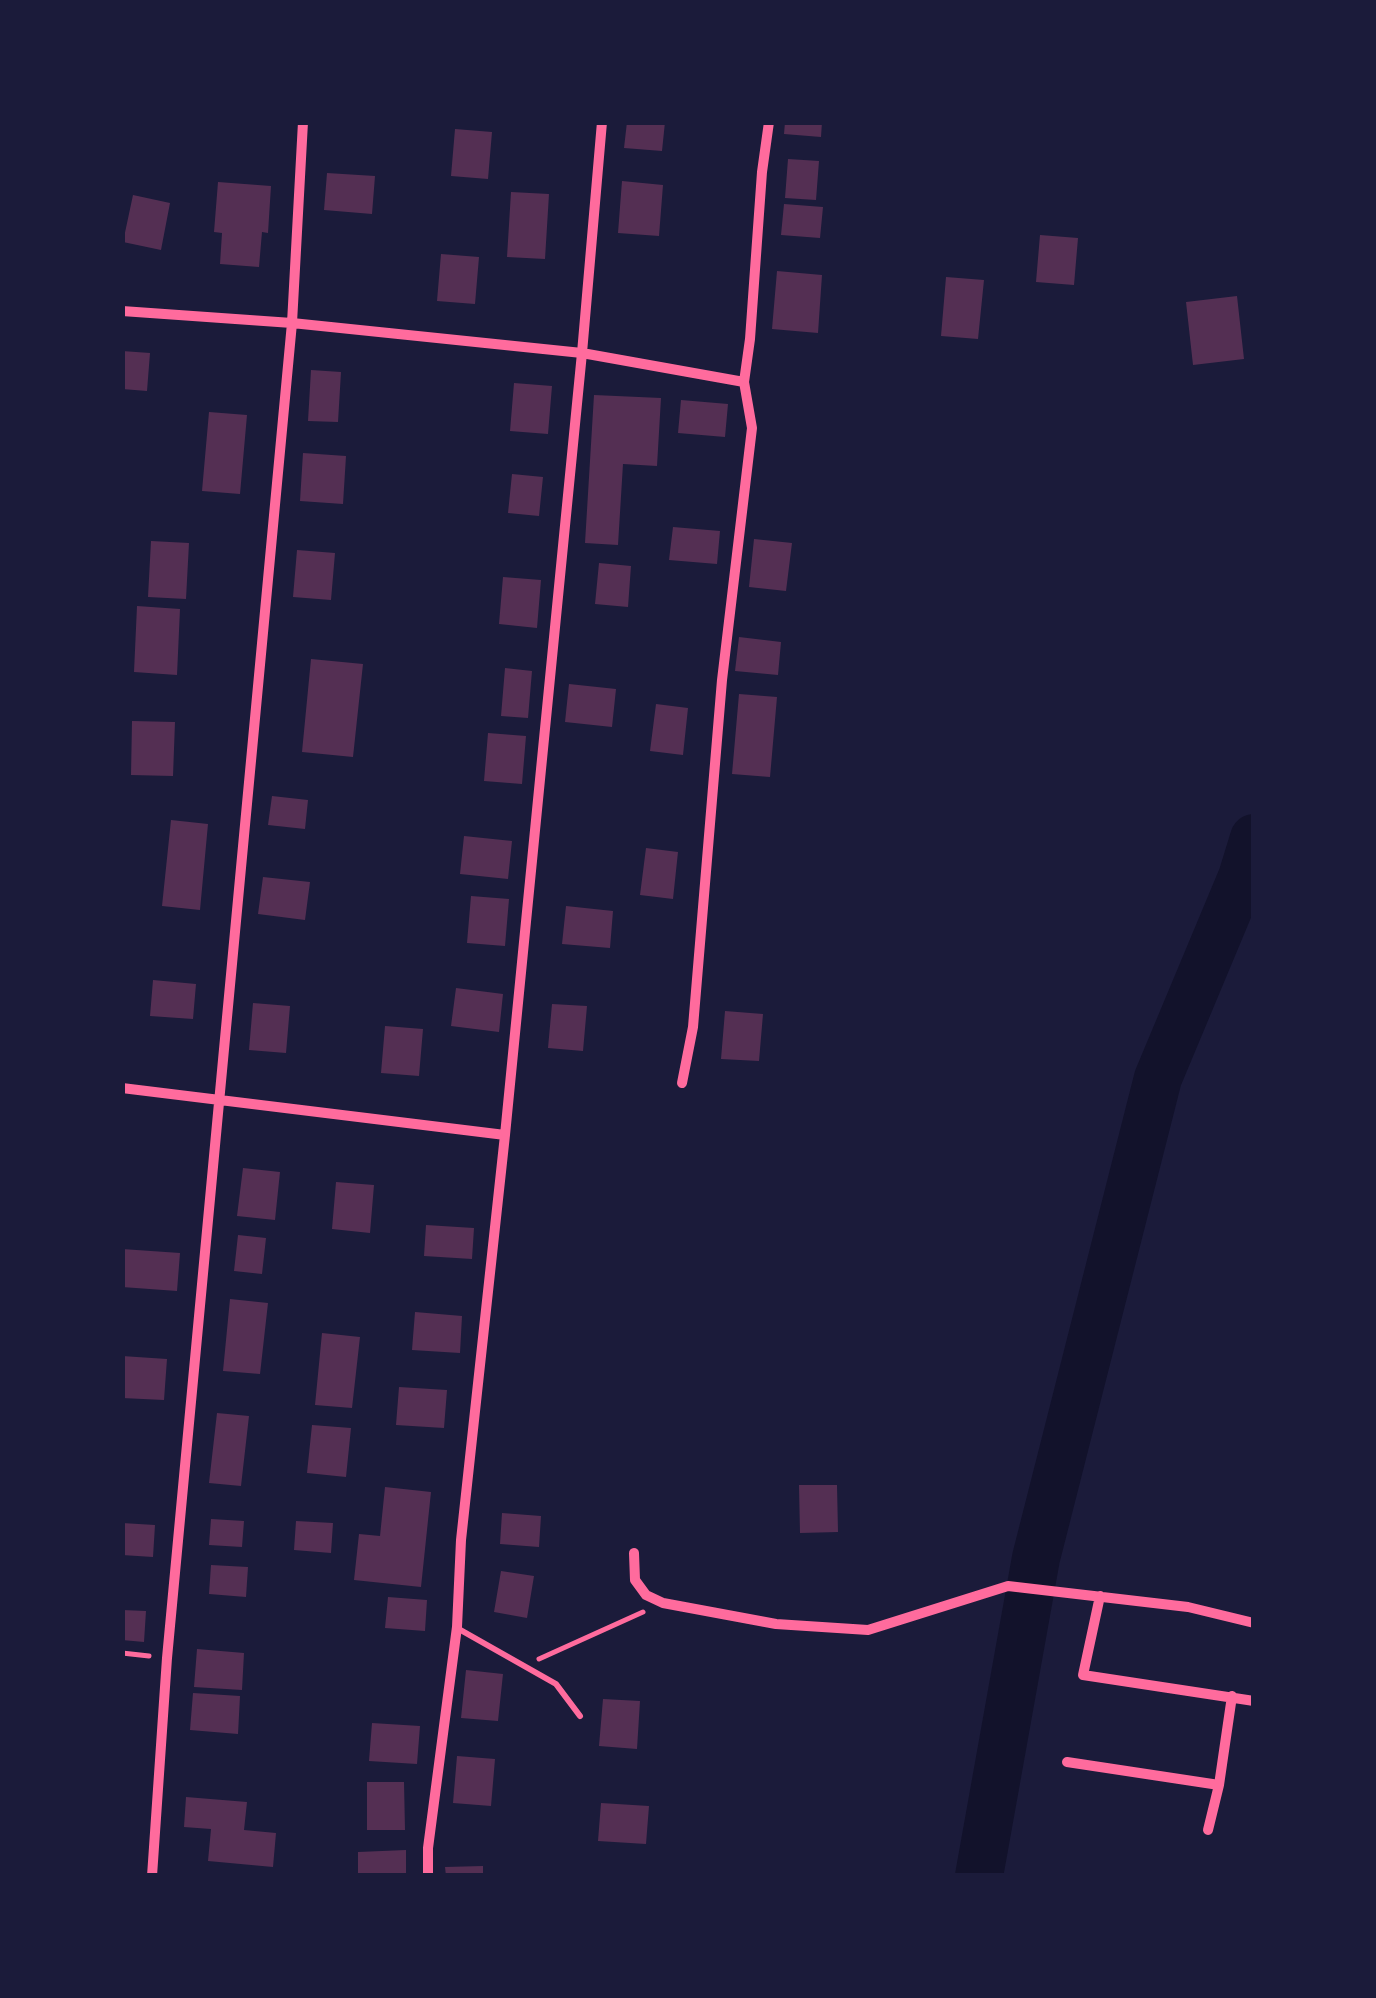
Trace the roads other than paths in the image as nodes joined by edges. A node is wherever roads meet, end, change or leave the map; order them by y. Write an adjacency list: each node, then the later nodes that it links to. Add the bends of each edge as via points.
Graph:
1 (303, 122): 5 (street)
2 (602, 122): 6 (street)
3 (769, 122): 7 (street)
4 (122, 311): 5 (street)
5 (292, 323): 6 (street); 10 (street)
6 (582, 353): 7 (street); 11 (street)
7 (744, 382): 8 (street, via 752,428)
8 (682, 1084)
9 (122, 1088): 10 (street)
10 (220, 1099): 11 (street); 22 (street)
11 (505, 1135): 15 (street)
12 (634, 1553): 13 (street, via 634,1580 646,1595 776,1624 868,1630 1008,1586)
13 (1100, 1596): 14 (street); 16 (street, via 1083,1675)
14 (1254, 1623)
15 (456, 1628): 18 (lane, via 556,1684); 23 (street)
16 (1232, 1696): 17 (street); 20 (street)
17 (1254, 1700)
18 (580, 1716)
19 (1068, 1762): 20 (street)
20 (1219, 1785): 21 (street)
21 (1208, 1830)
22 (152, 1876)
23 (428, 1876)

